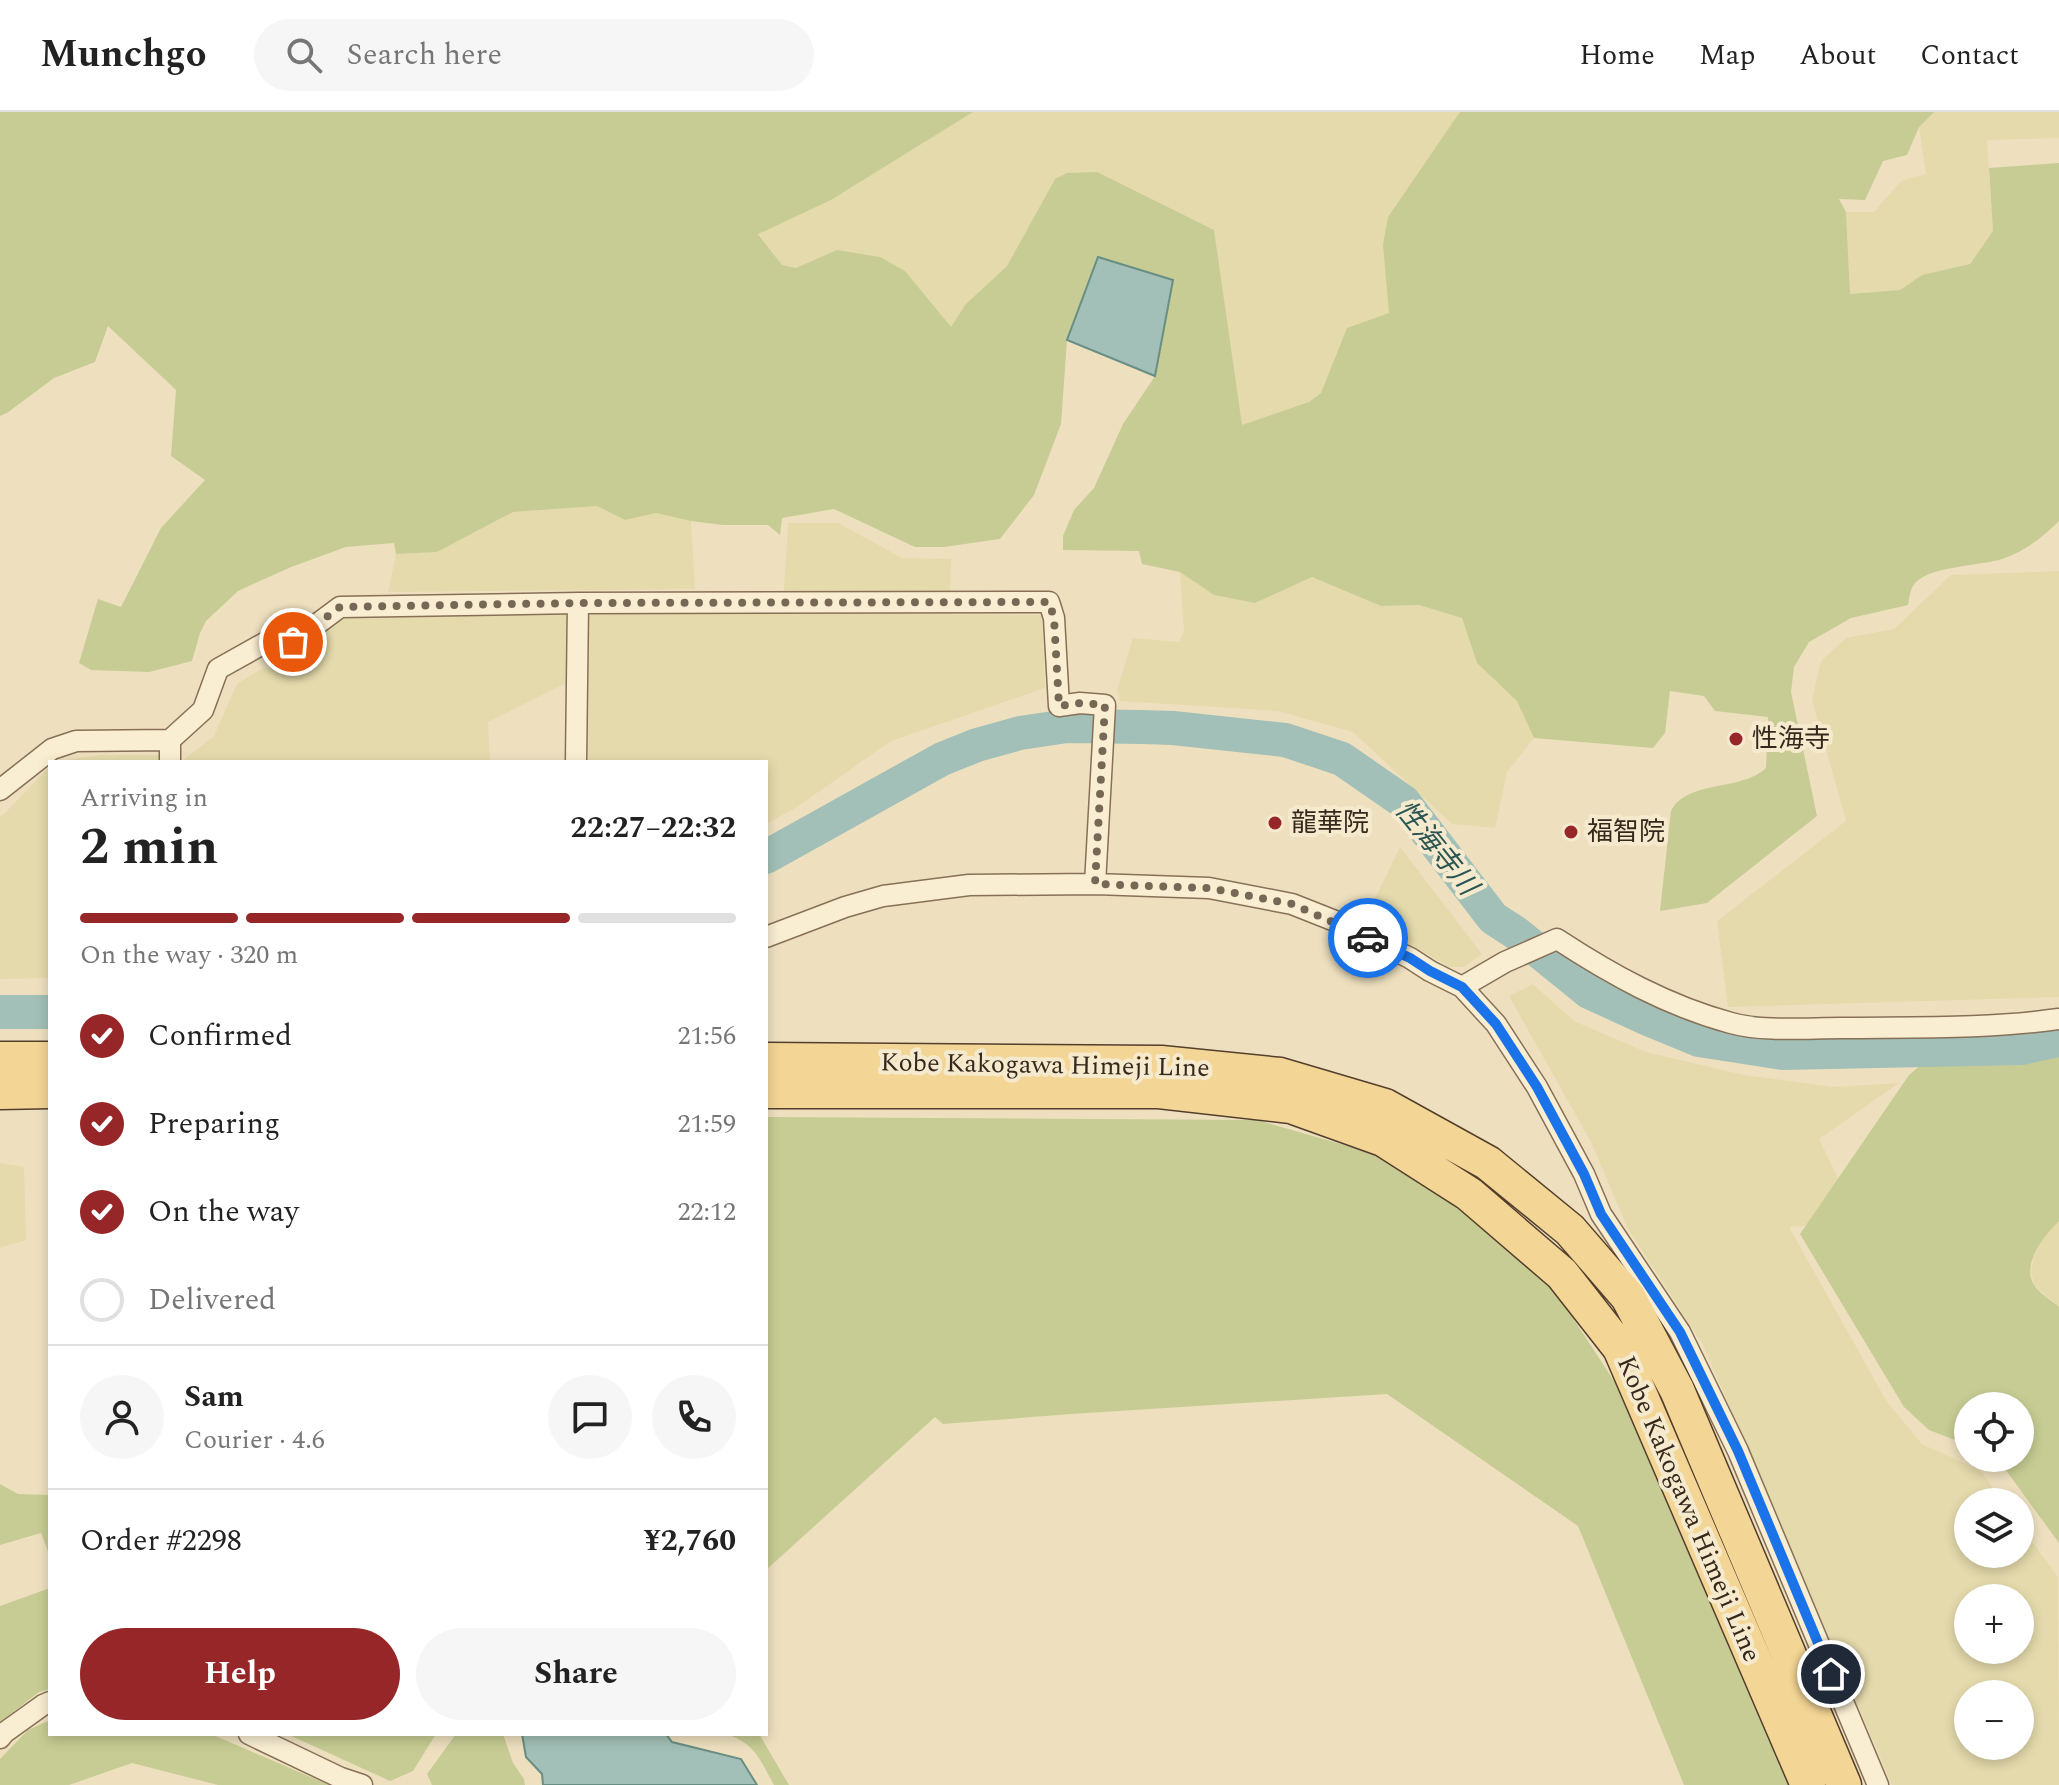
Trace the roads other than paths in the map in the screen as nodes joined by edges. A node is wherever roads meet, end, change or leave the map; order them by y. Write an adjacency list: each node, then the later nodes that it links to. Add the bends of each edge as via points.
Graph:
1 (578, 603): 2 (street, via 340,607 293,642 268,641 218,669 203,710); 4 (street); 6 (street, via 1049,602 1059,706 1105,705)
2 (170, 740): 3 (street); 5 (street, via 76,741 52,749)
3 (170, 760)
4 (576, 760)
5 (0, 790)
6 (1095, 884): 7 (street, via 969,885 883,896); 8 (street, via 1209,888 1292,904)
7 (768, 936)
8 (1462, 987): 9 (street, via 1557,939 1671,1004 1735,1025 1937,1027); 22 (street, via 1496,1024 1537,1087 1601,1214 1680,1332 1738,1451)
9 (2059, 1019)
10 (0, 1059): 11 (main road)
11 (48, 1059)
12 (768, 1060): 21 (main road, Kobe Kakogawa Himeji Line, via 1161,1063 1280,1075 1385,1106 1488,1163 1570,1230 1628,1297 1677,1390)
13 (48, 1091): 15 (main road)
14 (768, 1091): 20 (main road, Kobe Kakogawa Himeji Line, via 1159,1091 1291,1106 1383,1139 1469,1194 1562,1274 1620,1348)
15 (0, 1092)
16 (48, 1703): 18 (street)
17 (253, 1736): 19 (street)
18 (0, 1738)
19 (362, 1785)
20 (1808, 1785)
21 (1844, 1785)
22 (1878, 1785)

